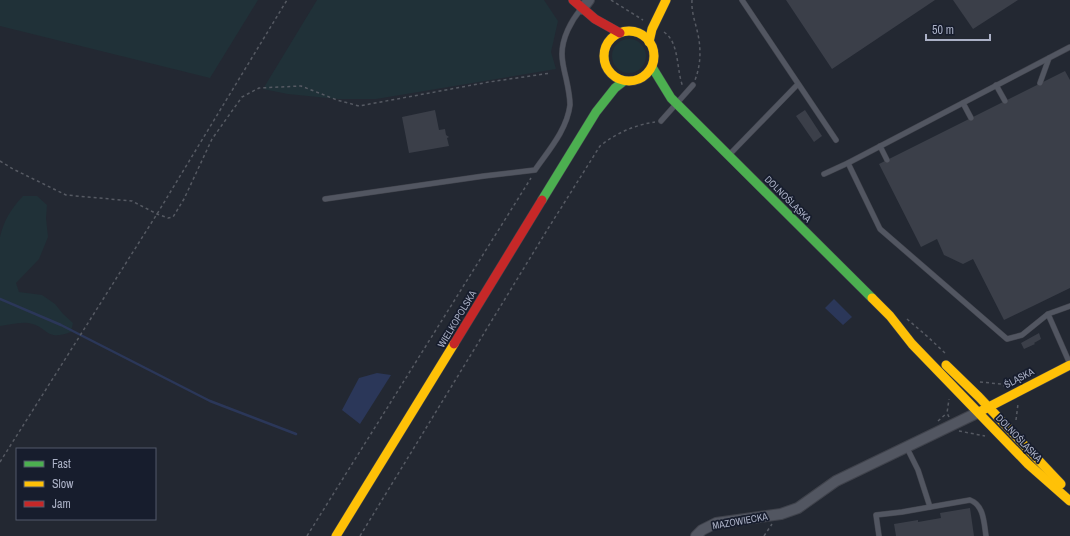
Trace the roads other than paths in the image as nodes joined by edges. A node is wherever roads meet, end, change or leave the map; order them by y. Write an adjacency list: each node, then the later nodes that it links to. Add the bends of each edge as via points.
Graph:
1 (573, 0): 6 (main road)
2 (589, 0): 6 (street)
3 (661, 0): 7 (main road, via 645,23)
4 (666, 0): 10 (main road, via 652,29)
5 (742, 0): 18 (lane)
6 (583, 10): 8 (main road); 9 (main road); 33 (lane, via 574,18 563,45 563,64 570,105 568,114 557,138 535,170)
7 (634, 32): 8 (main road); 10 (main road)
8 (620, 33): 9 (main road, via 612,38)
9 (602, 37): 14 (main road, via 604,59)
10 (649, 42): 13 (main road, via 654,53)
11 (1070, 47): 12 (lane)
12 (1049, 58): 17 (lane); 20 (lane)
13 (652, 67): 16 (main road, via 647,73); 21 (main road, DOLNOŚLĄSKA)
14 (609, 70): 15 (main road, via 616,78); 24 (main road, WIELKOPOLSKA)
15 (624, 81): 16 (main road); 24 (main road, WIELKOPOLSKA)
16 (647, 82): 21 (main road, DOLNOŚLĄSKA)
17 (1040, 83)
18 (798, 84): 27 (lane); 29 (lane)
19 (693, 85): 21 (lane)
20 (996, 85): 22 (lane); 23 (lane)
21 (674, 101): 26 (lane); 29 (main road, DOLNOŚLĄSKA)
22 (1005, 101)
23 (963, 103): 25 (lane); 28 (lane)
24 (596, 112): 44 (main road, WIELKOPOLSKA)
25 (971, 118)
26 (661, 121)
27 (836, 140)
28 (880, 146): 30 (lane); 31 (lane)
29 (729, 156): 36 (main road, DOLNOŚLĄSKA)
30 (887, 160)
31 (848, 163): 32 (lane); 35 (lane, via 880,229 1008,339 1022,335)
32 (824, 174)
33 (325, 199)
34 (1070, 306): 35 (lane)
35 (1048, 314): 37 (lane)
36 (890, 316): 38 (main road, DOLNOŚLĄSKA, via 910,331); 39 (main road, DOLNOŚLĄSKA, via 912,344)
37 (1070, 364): 38 (main road, ŚLĄSKA)
38 (989, 407): 39 (main road, ŚLĄSKA); 41 (main road, DOLNOŚLĄSKA)
39 (979, 412): 40 (street); 42 (main road, DOLNOŚLĄSKA, via 1028,464)
40 (907, 448): 43 (lane, via 918,470); 45 (street, MAZOWIECKA, via 836,481 787,513 716,523)
41 (1070, 495)
42 (1070, 501)
43 (930, 507): 46 (lane, via 876,515); 47 (lane, via 970,500 975,502 980,506)
44 (336, 536)
45 (696, 536)
46 (879, 536)
47 (986, 536)

